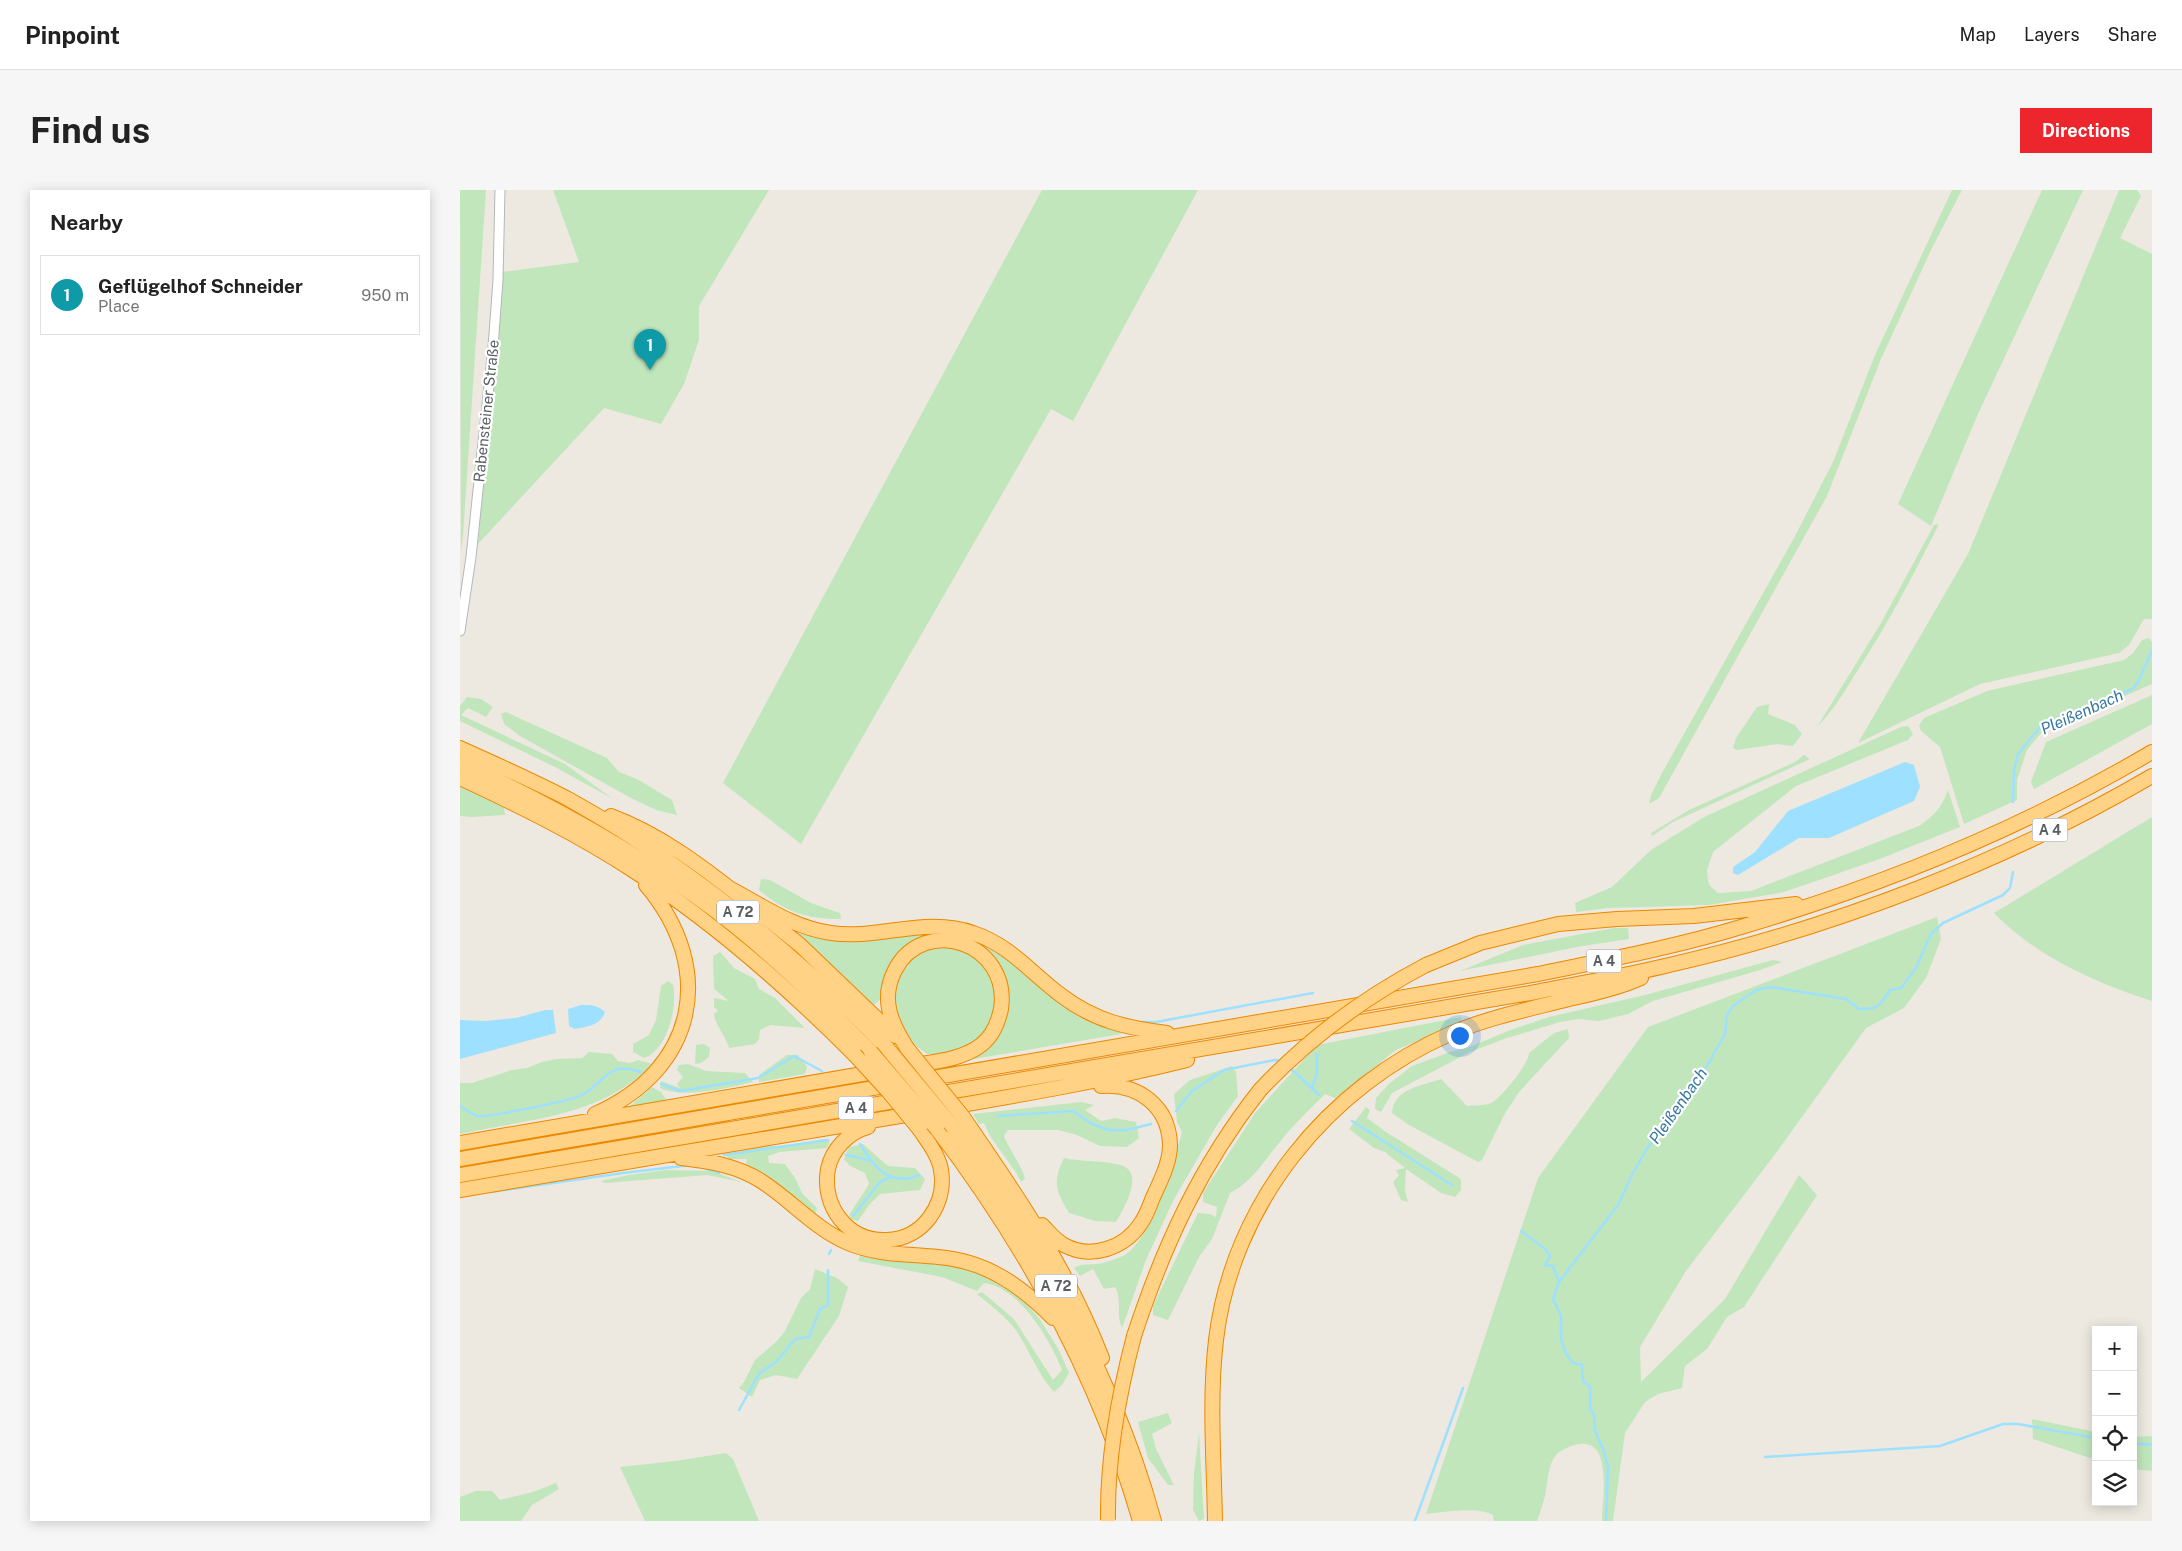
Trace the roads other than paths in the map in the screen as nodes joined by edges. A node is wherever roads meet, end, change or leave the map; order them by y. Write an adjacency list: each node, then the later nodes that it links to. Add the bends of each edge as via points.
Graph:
1 (500, 190): 2 (street, Rabensteiner Straße, via 493,347)
2 (460, 630)
3 (460, 748): 8 (highway, A 72)
4 (2152, 752): 11 (highway, A 4, via 2089,788 2001,831)
5 (460, 764): 25 (highway, A 72, bridge, via 568,816 666,875 752,940 827,1008 872,1052 937,1129 998,1216)
6 (2152, 776): 12 (highway, A 4, via 2027,841 1890,898 1771,938)
7 (460, 778): 9 (highway, via 560,827)
8 (568, 799): 10 (highway, via 649,834); 26 (highway, A 72, bridge, via 618,828 731,906 829,989 888,1049 953,1127 1026,1233 1066,1303)
9 (634, 871): 17 (highway, bridge, via 707,922 770,974 855,1055 920,1130 941,1169 943,1182 938,1204 930,1218 907,1236 888,1240 867,1238 848,1227 831,1206 826,1186 828,1168 835,1151 852,1134); 18 (highway, via 663,905 680,941 688,983 682,1027 659,1070 646,1083 615,1105)
10 (731, 889): 13 (highway, via 794,923 830,933 867,933 931,926 972,932 1012,952 1061,996 1081,1009 1127,1027); 15 (highway, via 800,945)
11 (1820, 902): 13 (highway, A 4, via 1740,927 1600,962); 27 (highway, bridge, via 1694,916 1617,918 1558,924 1480,943 1426,965 1387,986 1304,1046 1260,1090 1223,1140 1192,1193 1157,1267 1122,1383 1108,1486)
12 (1669, 965): 14 (highway, A 4, via 1536,992); 30 (highway, via 1632,982 1485,1021 1425,1045 1389,1066 1344,1100 1294,1154 1272,1184 1247,1233 1223,1302 1214,1376)
13 (1180, 1035): 21 (highway, A 4)
14 (1252, 1040): 16 (highway, via 1135,1073); 22 (highway, A 4)
15 (907, 1048): 18 (highway, via 887,1007 887,990 897,966 914,949 940,940 977,950 994,967 1003,995 995,1029 981,1045 962,1055); 24 (highway, bridge, via 963,1117)
16 (1069, 1087): 17 (highway); 24 (highway, via 1122,1087 1148,1097 1166,1121 1170,1146 1168,1161 1142,1223 1129,1238 1115,1247 1082,1251 1065,1246)
17 (904, 1115): 20 (highway)
18 (576, 1122): 19 (highway)
19 (460, 1143)
20 (668, 1156): 23 (highway); 25 (highway, via 725,1165 745,1172 848,1243 886,1253 969,1262 994,1271 1033,1298)
21 (460, 1159)
22 (460, 1176)
23 (460, 1190)
24 (1027, 1210): 26 (highway, via 1068,1280 1087,1322 1121,1408)
25 (1062, 1327): 28 (highway, A 72, via 1102,1415)
26 (1134, 1458): 29 (highway, A 72)
27 (1108, 1521)
28 (1140, 1521)
29 (1154, 1521)
30 (1215, 1521)

